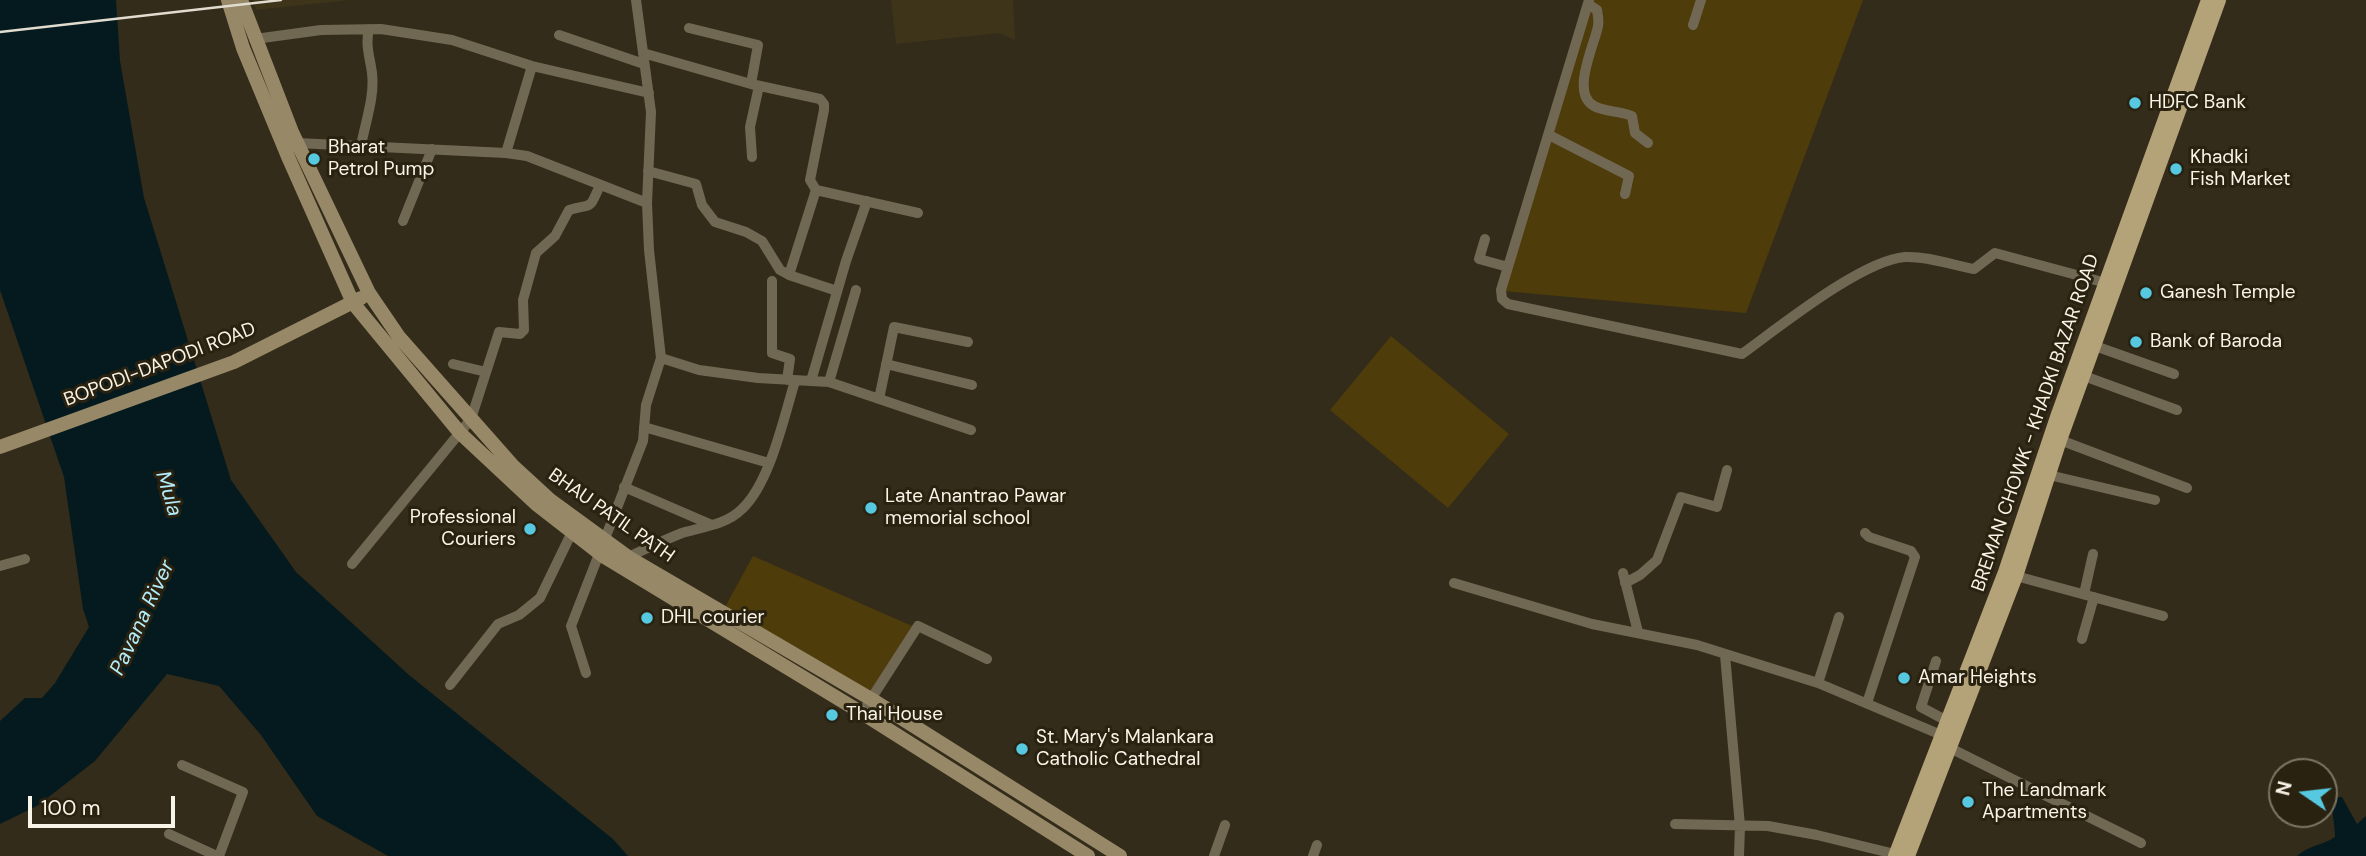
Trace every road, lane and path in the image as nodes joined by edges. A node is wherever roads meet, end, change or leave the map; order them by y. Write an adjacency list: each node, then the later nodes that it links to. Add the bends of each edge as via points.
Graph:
1 (228, 0): 41 (main road, BHAU PATIL PATH, via 248,60)
2 (241, 0): 12 (main road, BHAU PATIL PATH)
3 (636, 0): 13 (street)
4 (1702, 0): 8 (street)
5 (2208, 0): 37 (main road, BREMAN CHOWK - KHADKI BAZAR ROAD)
6 (2219, 0): 37 (main road, BREMAN CHOWK - KHADKI BAZAR ROAD)
7 (1588, 2): 18 (street); 20 (street, via 1599,20 1586,66 1585,94 1594,107 1632,117 1635,133)
8 (1693, 25)
9 (689, 28): 16 (street, via 758,45)
10 (369, 29): 12 (street); 15 (street, via 452,40); 21 (street, via 371,96)
11 (559, 35): 14 (street)
12 (255, 39): 19 (main road, BHAU PATIL PATH)
13 (643, 52): 14 (street); 16 (street)
14 (643, 64): 17 (street)
15 (532, 65): 17 (street); 23 (street)
16 (755, 85): 24 (street); 27 (street, via 823,101 810,180)
17 (649, 93): 25 (street)
18 (1549, 135): 28 (street, via 1629,176); 34 (street)
19 (297, 143): 21 (street); 40 (main road, BHAU PATIL PATH)
20 (1648, 143)
21 (360, 146): 22 (street)
22 (432, 149): 23 (street); 32 (street)
23 (506, 153): 26 (street, via 527,156)
24 (752, 157)
25 (648, 171): 30 (street); 35 (street, via 696,184 702,205 715,222 762,241 780,270)
26 (600, 185): 30 (street); 47 (street, via 592,204 569,210 555,236 536,253 523,300 524,330 520,334 499,332)
27 (816, 190): 29 (street); 35 (street)
28 (1625, 194)
29 (867, 201): 31 (street); 39 (street)
30 (647, 202): 44 (street)
31 (918, 213)
32 (402, 221)
33 (1485, 239): 34 (street, via 1479,260)
34 (1508, 267): 37 (street, via 1500,295 1508,304 1742,354 1859,274 1902,257 1974,270 1995,253)
35 (789, 275): 39 (street)
36 (772, 281): 50 (street, via 772,353 791,362)
37 (2111, 285): 43 (main road, BREMAN CHOWK - KHADKI BAZAR ROAD); 62 (main road, BREMAN CHOWK - KHADKI BAZAR ROAD)
38 (856, 290): 52 (street)
39 (837, 291): 51 (street)
40 (369, 293): 41 (main road, BOPODI-DAPODI ROAD); 56 (main road, BHAU PATIL PATH, via 399,337)
41 (353, 303): 59 (main road, BHAU PATIL PATH); 61 (main road, BOPODI-DAPODI ROAD, via 234,362)
42 (968, 342): 45 (street, via 894,327)
43 (2095, 346): 48 (street); 49 (main road, BREMAN CHOWK - KHADKI BAZAR ROAD)
44 (661, 358): 50 (street, via 699,370); 57 (street)
45 (886, 364): 53 (street); 54 (street)
46 (453, 365): 47 (street)
47 (486, 372): 56 (street)
48 (2174, 374)
49 (2084, 376): 55 (street); 60 (main road, BREMAN CHOWK - KHADKI BAZAR ROAD)
50 (791, 380): 51 (street); 63 (street)
51 (811, 381): 52 (street)
52 (829, 382): 54 (street)
53 (972, 385)
54 (879, 399): 58 (street)
55 (2177, 410)
56 (471, 419): 59 (street); 72 (main road, BHAU PATIL PATH, via 513,466)
57 (644, 427): 63 (street); 66 (street)
58 (971, 430)
59 (460, 433): 70 (main road, BHAU PATIL PATH); 76 (street)
60 (2060, 440): 62 (main road, BREMAN CHOWK - KHADKI BAZAR ROAD); 67 (street)
61 (0, 447)
62 (2051, 456): 65 (main road, BREMAN CHOWK - KHADKI BAZAR ROAD); 94 (main road, BREMAN CHOWK - KHADKI BAZAR ROAD)
63 (769, 463): 69 (street, via 741,510)
64 (1727, 470): 83 (street, via 1717,507 1681,497 1657,559 1640,575 1624,578)
65 (2049, 475): 68 (street); 78 (main road, BREMAN CHOWK - KHADKI BAZAR ROAD)
66 (624, 487): 69 (street); 72 (street)
67 (2186, 488)
68 (2155, 500)
69 (712, 525): 74 (street)
70 (572, 531): 72 (main road, BHAU PATIL PATH); 90 (street, via 540,598 498,624)
71 (1866, 533): 92 (street, via 1911,551 1915,557)
72 (602, 546): 74 (main road, BHAU PATIL PATH); 88 (street, via 571,626); 93 (main road, BHAU PATIL PATH)
73 (2093, 554): 80 (street)
74 (628, 557): 91 (main road, BHAU PATIL PATH)
75 (25, 559): 77 (street)
76 (352, 564)
77 (0, 566)
78 (2016, 576): 80 (street); 95 (main road, BREMAN CHOWK - KHADKI BAZAR ROAD)
79 (1454, 583): 83 (street, via 1592,624)
80 (2089, 596): 81 (street); 84 (street)
81 (2163, 616)
82 (1839, 617): 89 (street)
83 (1638, 632): 85 (street)
84 (2082, 639)
85 (1725, 655): 89 (street); 99 (street)
86 (986, 659): 91 (street, via 918,626)
87 (1937, 661): 94 (street, via 1921,708)
88 (586, 673)
89 (1818, 683): 92 (street)
90 (450, 685)
91 (871, 699): 93 (street); 106 (main road, BHAU PATIL PATH)
92 (1867, 702): 95 (street)
93 (862, 713): 105 (main road, BHAU PATIL PATH)
94 (1947, 721): 95 (main road, BREMAN CHOWK - KHADKI BAZAR ROAD)
95 (1948, 741): 101 (street); 103 (main road, BREMAN CHOWK - KHADKI BAZAR ROAD)
96 (182, 765): 104 (street, via 243,792)
97 (1675, 824): 99 (street)
98 (1225, 825): 107 (street)
99 (1740, 826): 103 (street, via 1768,826); 109 (street)
100 (169, 834): 104 (street)
101 (2141, 843)
102 (1317, 845): 108 (street)
103 (1900, 855)
104 (218, 856)
105 (1088, 856)
106 (1120, 856)
107 (1214, 856)
108 (1313, 856)
109 (1739, 856)

